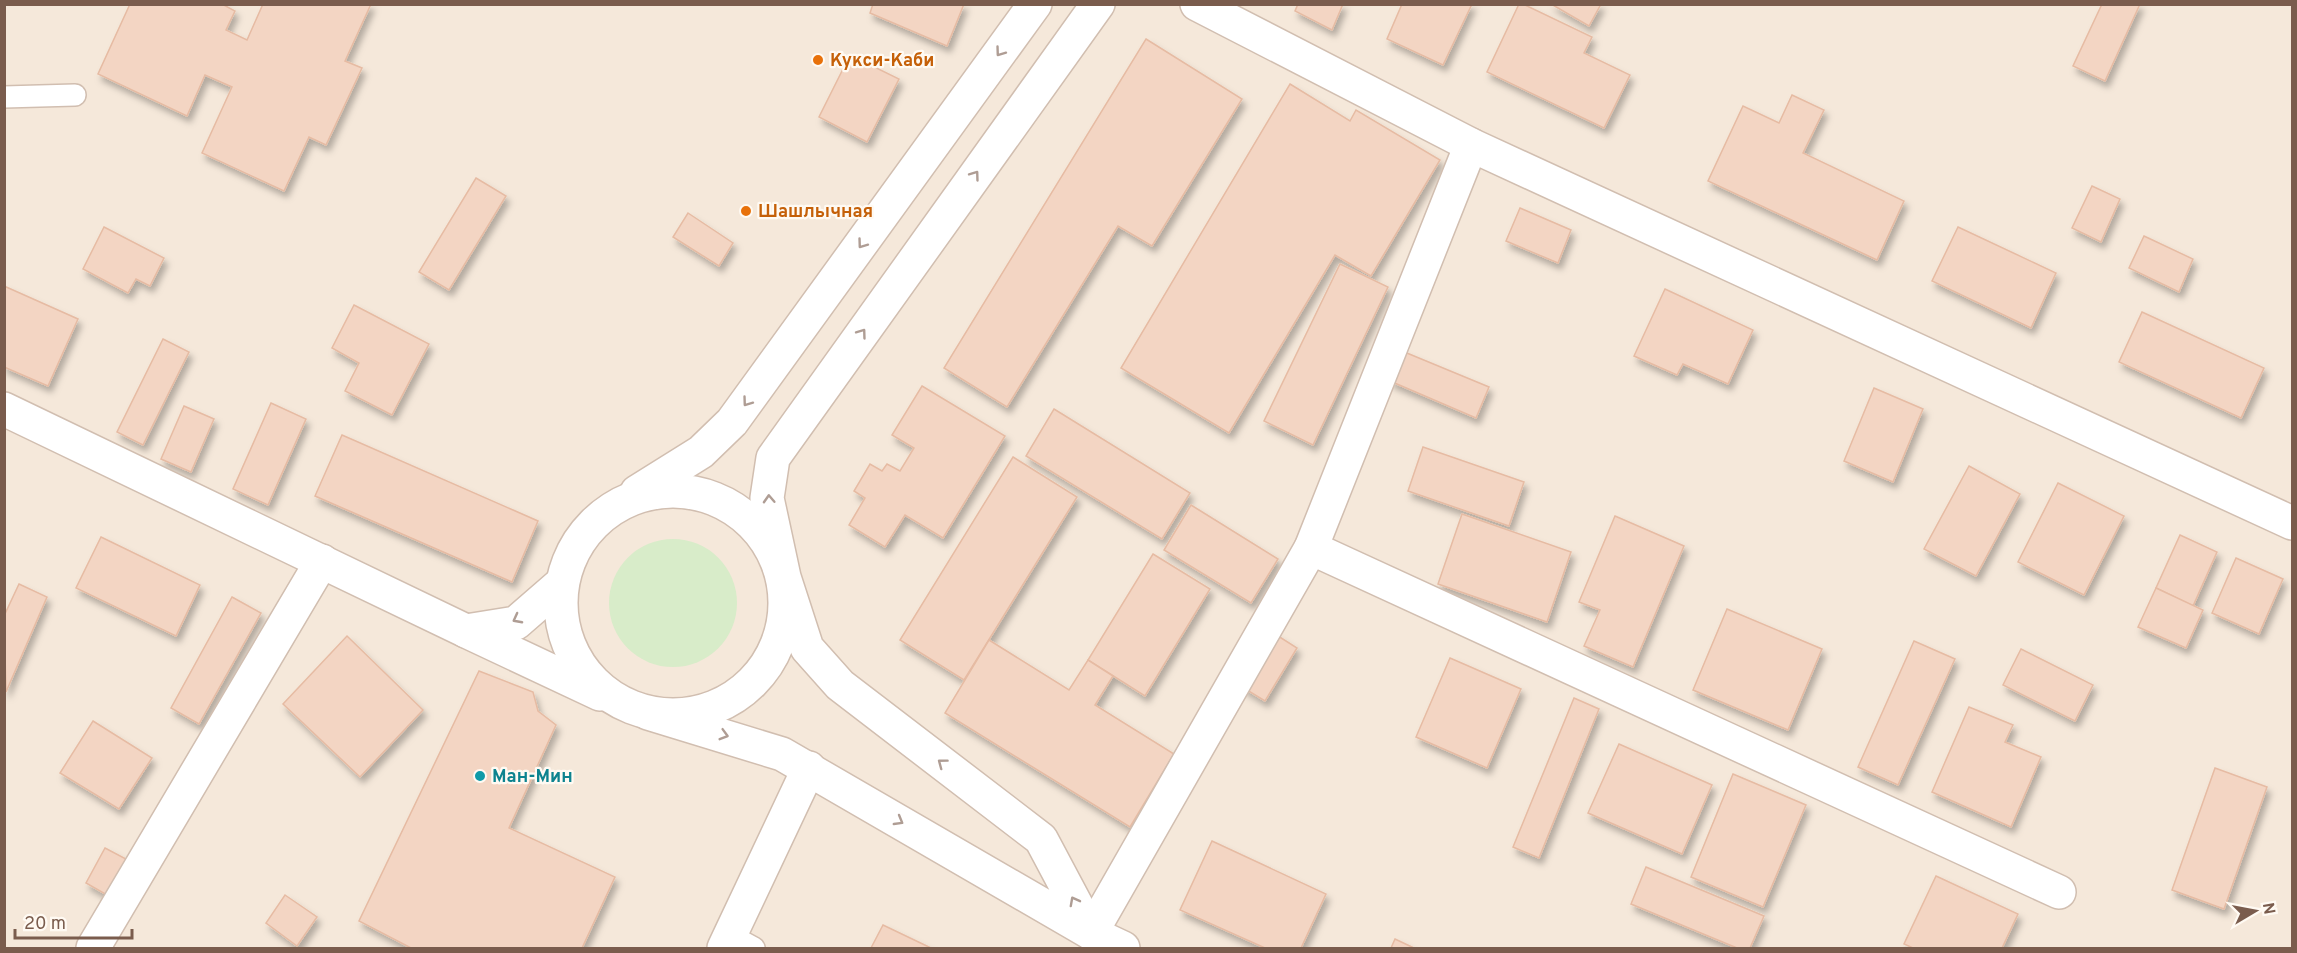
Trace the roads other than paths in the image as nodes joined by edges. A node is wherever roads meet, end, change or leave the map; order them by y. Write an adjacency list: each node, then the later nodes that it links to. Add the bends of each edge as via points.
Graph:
1 (1035, 4): 8 (street, one-way to 8, via 732,423 701,452)
2 (1098, 4): 12 (street, one-way to 2, via 767,498 773,458)
3 (1197, 4): 6 (street)
4 (75, 95): 5 (lane)
5 (4, 97)
6 (1471, 145): 9 (street); 10 (street)
7 (4, 410): 11 (street)
8 (624, 501): 12 (street, via 656,490 690,490 722,500 750,519 771,546); 13 (street, via 587,531 573,550)
9 (2292, 523)
10 (1311, 548): 17 (street); 18 (street)
11 (322, 561): 14 (street); 20 (street)
12 (784, 577): 15 (street, via 786,615 775,652 754,683 723,705 687,715); 18 (street, one-way to 12, via 1041,839 840,685 807,648)
13 (562, 584): 14 (street, one-way to 14, via 516,623); 15 (street, via 562,619 572,653 593,682)
14 (466, 631): 15 (street)
15 (635, 708): 16 (street, one-way to 16, via 782,754)
16 (809, 768): 18 (street, one-way to 18); 19 (street)
17 (2059, 892)
18 (1090, 933): 21 (street)
19 (736, 944)
20 (93, 948)
21 (1123, 948)

